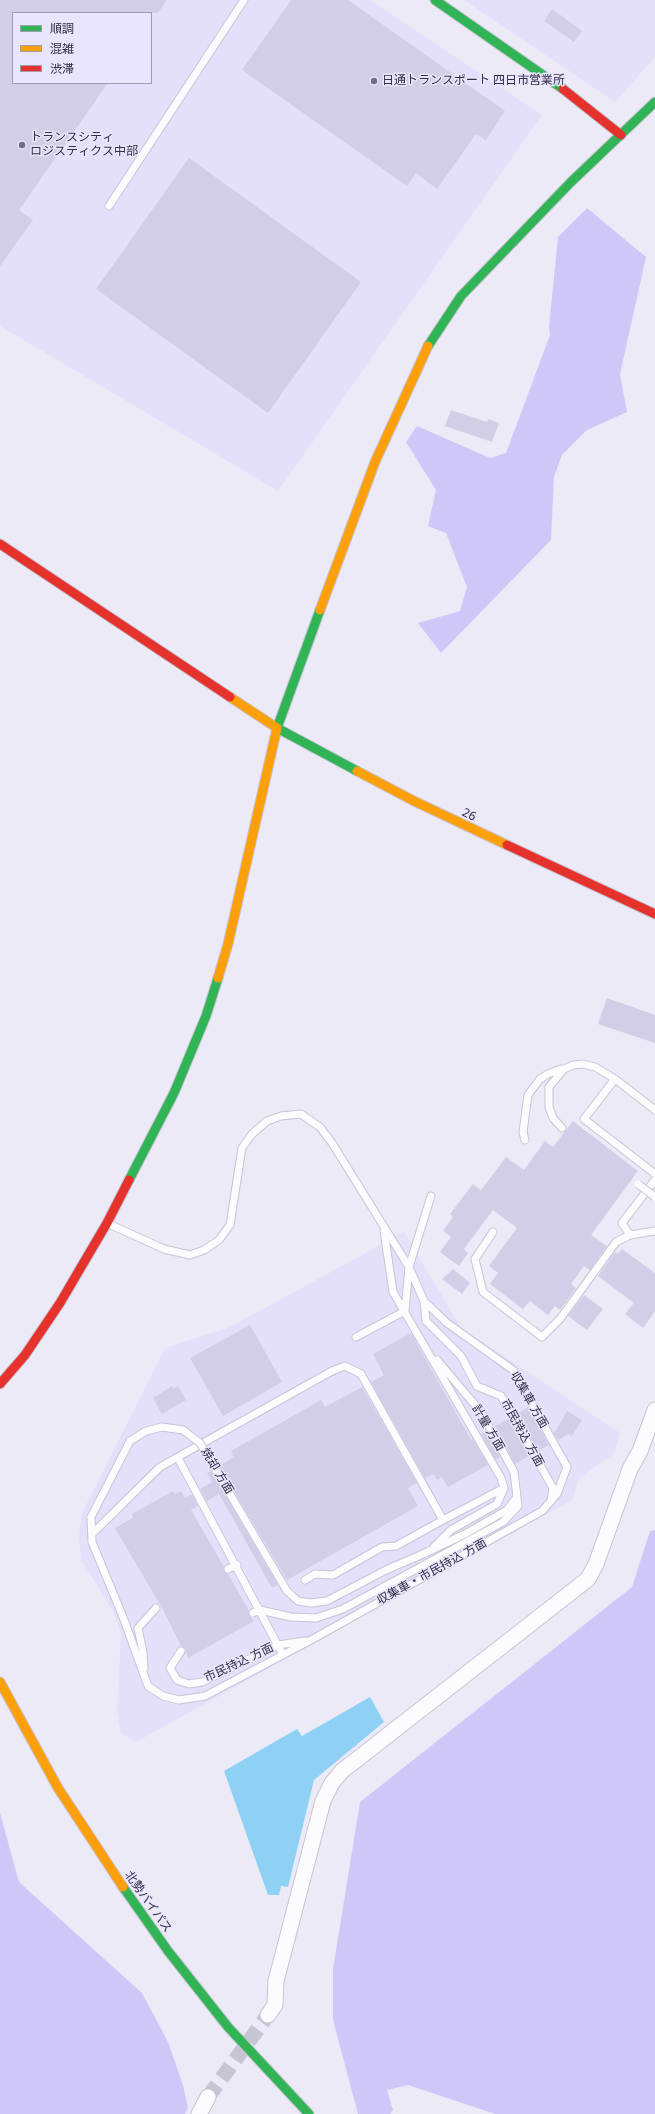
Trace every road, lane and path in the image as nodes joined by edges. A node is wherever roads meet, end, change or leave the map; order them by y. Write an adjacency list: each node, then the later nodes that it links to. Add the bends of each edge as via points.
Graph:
1 (244, 0): 5 (lane)
2 (435, 0): 4 (main road, via 550,79)
3 (655, 102): 4 (main road)
4 (621, 135): 7 (main road, via 571,182 462,296 426,349 376,462)
5 (109, 206)
6 (0, 544): 7 (main road, 26)
7 (277, 728): 8 (main road, 26, via 414,801); 19 (main road, via 228,944 206,1016 174,1093)
8 (655, 914)
9 (564, 1069): 10 (lane, via 583,1064 595,1067); 12 (lane, via 548,1087 547,1096 553,1118); 13 (lane, via 540,1079 528,1095)
10 (615, 1079): 11 (lane); 14 (lane, via 584,1119)
11 (655, 1110)
12 (562, 1128)
13 (525, 1140)
14 (655, 1174)
15 (655, 1180): 23 (lane, via 622,1223)
16 (638, 1184): 18 (lane, bridge)
17 (431, 1196): 24 (lane)
18 (655, 1197)
19 (107, 1223): 20 (lane, via 164,1249 190,1255 204,1250 219,1240 230,1225 242,1148 252,1134 267,1121 281,1116 301,1114 320,1127 332,1143); 29 (main road, via 60,1303 25,1355)
20 (384, 1227): 24 (lane); 26 (lane, via 394,1292)
21 (655, 1231): 23 (lane)
22 (493, 1232): 23 (lane, via 475,1259 483,1292 542,1337 560,1319 616,1242)
23 (630, 1235)
24 (409, 1267): 25 (lane); 26 (lane)
25 (424, 1301): 34 (lane, 市民持込 方面, via 426,1321 461,1356 477,1386 501,1396 553,1488); 34 (lane, 収集車 方面, via 447,1323 513,1370 567,1467 557,1494)
26 (405, 1311): 27 (lane); 28 (lane)
27 (356, 1337)
28 (426, 1348): 32 (lane, via 501,1478); 33 (lane, 計量 方面, via 481,1412 514,1472)
29 (0, 1384)
30 (655, 1410): 49 (street, via 588,1579 342,1771 332,1784 323,1801 276,1981 275,2005)
31 (178, 1458): 35 (lane, via 345,1366 360,1374); 36 (lane, via 160,1468); 38 (lane)
32 (504, 1488): 35 (lane); 37 (lane, via 497,1504 451,1530)
33 (517, 1498): 37 (lane, via 507,1510); 42 (lane, 計量 方面, via 518,1506 503,1522 343,1609 316,1618)
34 (551, 1501): 43 (lane, 収集車・市民持込 方面, via 542,1511)
35 (443, 1520): 40 (lane, via 396,1546 382,1547 332,1576 316,1574)
36 (92, 1534): 37 (lane, 焼却 方面, bridge, via 91,1517 130,1441 146,1431 162,1427 183,1430 200,1443 287,1591 298,1601 327,1601); 47 (lane, 焼却 方面, via 92,1542)
37 (431, 1550)
38 (237, 1565): 39 (lane); 42 (lane)
39 (228, 1569)
40 (305, 1580)
41 (156, 1608): 47 (lane, via 138,1628)
42 (257, 1612): 44 (lane)
43 (311, 1640): 44 (lane, 市民持込 方面); 46 (lane, 収集車・市民持込 方面)
44 (278, 1645): 45 (lane, 市民持込 方面, via 202,1682 189,1684 177,1680 170,1668); 46 (lane)
45 (181, 1651)
46 (283, 1655): 47 (lane, 焼却 方面, via 204,1696 179,1700 163,1696 148,1686)
47 (144, 1672)
48 (0, 1682): 52 (main road, 北勢バイパス, via 58,1788 168,1952 228,2027)
49 (268, 2015)
50 (208, 2097): 51 (street)
51 (199, 2114)
52 (309, 2114)

